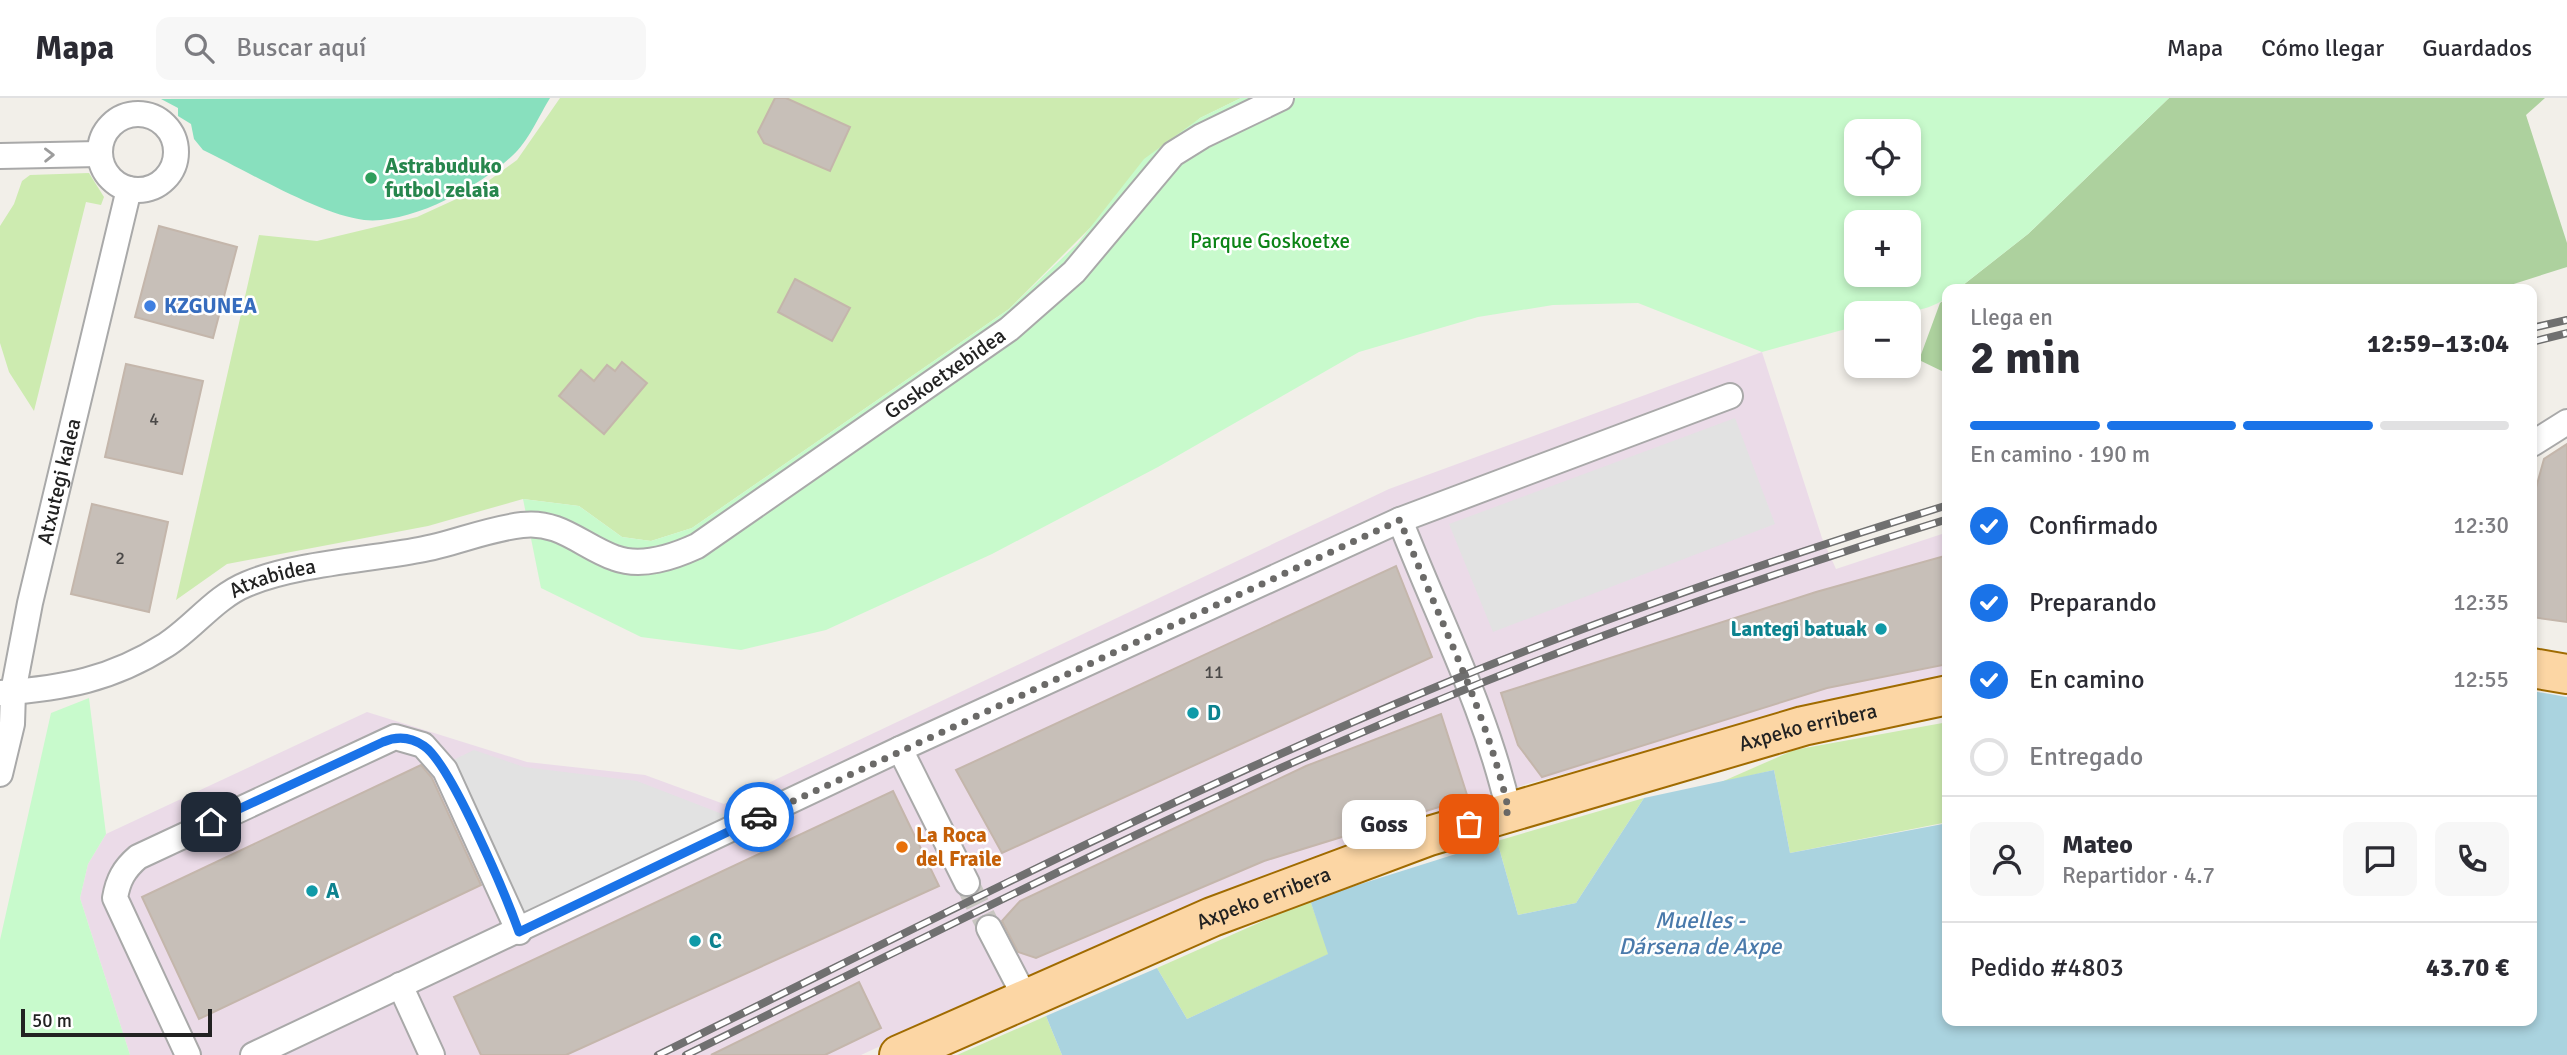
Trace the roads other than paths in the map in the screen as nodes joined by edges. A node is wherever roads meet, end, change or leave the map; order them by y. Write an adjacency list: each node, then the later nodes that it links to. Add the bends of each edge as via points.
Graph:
1 (1282, 98): 10 (street, Goskoetxebidea, via 1173,155 1074,272 1009,329 698,546 667,559 616,559)
2 (131, 106): 3 (street, via 104,132); 5 (street, via 163,122 171,131 177,153 169,175 161,182 141,190)
3 (99, 154): 4 (street, one-way to 3); 5 (street, via 112,180)
4 (0, 156)
5 (129, 189): 13 (street, Atxutegi kalea)
6 (1730, 396): 9 (street)
7 (2567, 422): 8 (street)
8 (2537, 441)
9 (1400, 520): 15 (street); 17 (street, via 1478,713)
10 (568, 531): 13 (street, Atxabidea, via 524,524 422,550 270,576 244,585 168,644 106,676 75,685)
11 (2537, 669): 12 (main road)
12 (2567, 674)
13 (7, 692): 16 (street, Atxutegi kalea, via 12,724)
14 (1942, 696): 17 (main road, Axpeko erribera, via 1803,726)
15 (900, 749): 18 (street); 20 (street)
16 (0, 774)
17 (1509, 812): 22 (main road, Axpeko erribera, via 1321,874)
18 (967, 883)
19 (989, 928): 22 (street)
20 (519, 932): 21 (street); 23 (street, via 445,770 423,745 395,737 138,857 125,868 116,898)
21 (400, 985): 24 (street); 25 (street)
22 (1026, 999): 26 (main road, Axpeko erribera)
23 (188, 1055)
24 (253, 1055)
25 (432, 1055)
26 (899, 1055)

